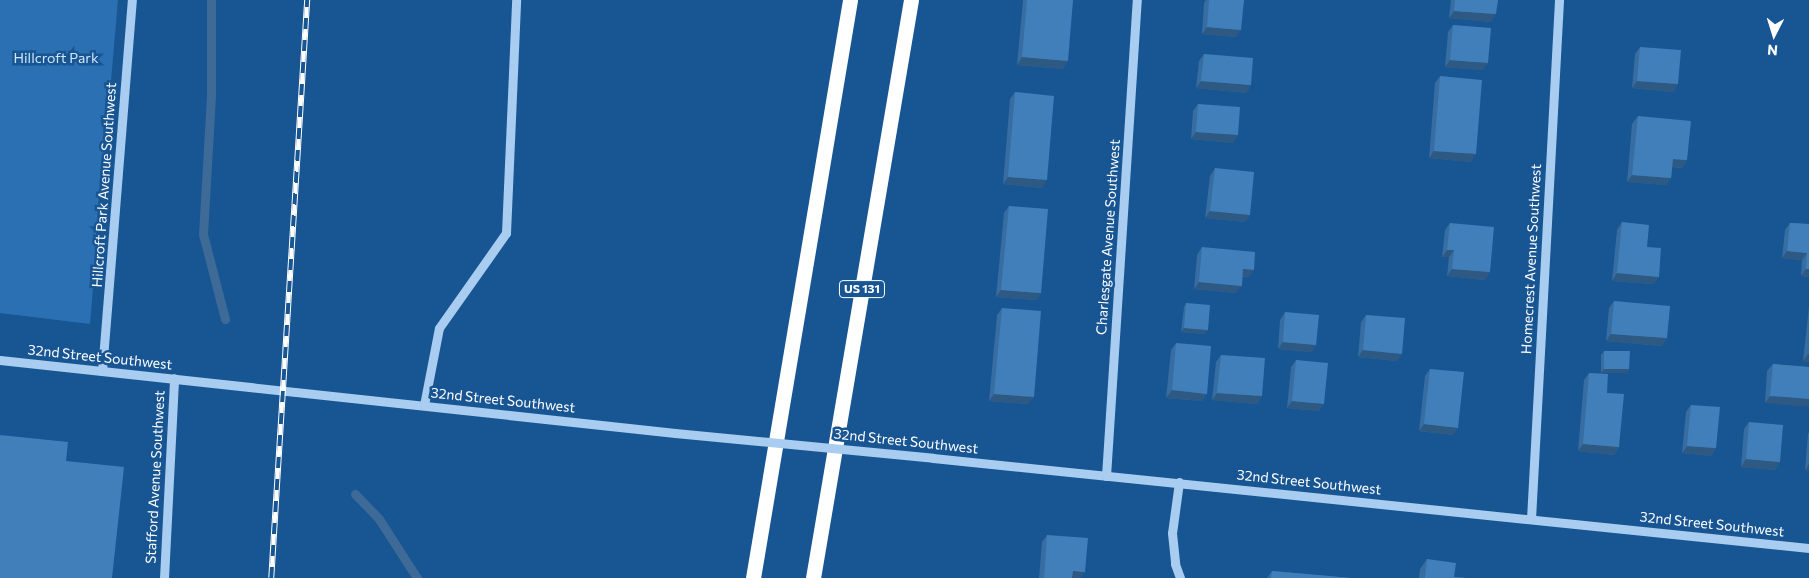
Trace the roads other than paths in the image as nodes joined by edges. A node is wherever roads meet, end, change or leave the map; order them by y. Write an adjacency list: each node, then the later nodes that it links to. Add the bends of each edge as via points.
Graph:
1 (132, 0): 8 (street, Hillcroft Park Avenue Southwest)
2 (516, 0): 10 (street, via 506,233 438,328)
3 (850, 0): 16 (highway)
4 (910, 0): 17 (highway, US 131)
5 (1137, 0): 11 (street, Charlesgate Avenue Southwest)
6 (1560, 0): 13 (street, Homecrest Avenue Southwest)
7 (0, 360): 8 (street, 32nd Street Southwest)
8 (102, 371): 9 (street, 32nd Street Southwest)
9 (174, 378): 10 (street, 32nd Street Southwest); 15 (street, Stafford Avenue Southwest)
10 (424, 405): 11 (street, 32nd Street Southwest, bridge)
11 (1106, 476): 12 (street, 32nd Street Southwest)
12 (1179, 482): 13 (street, 32nd Street Southwest); 18 (street, via 1172,533)
13 (1531, 519): 14 (street, 32nd Street Southwest)
14 (1809, 548)
15 (164, 578)
16 (753, 578)
17 (812, 578)
18 (1180, 578)

